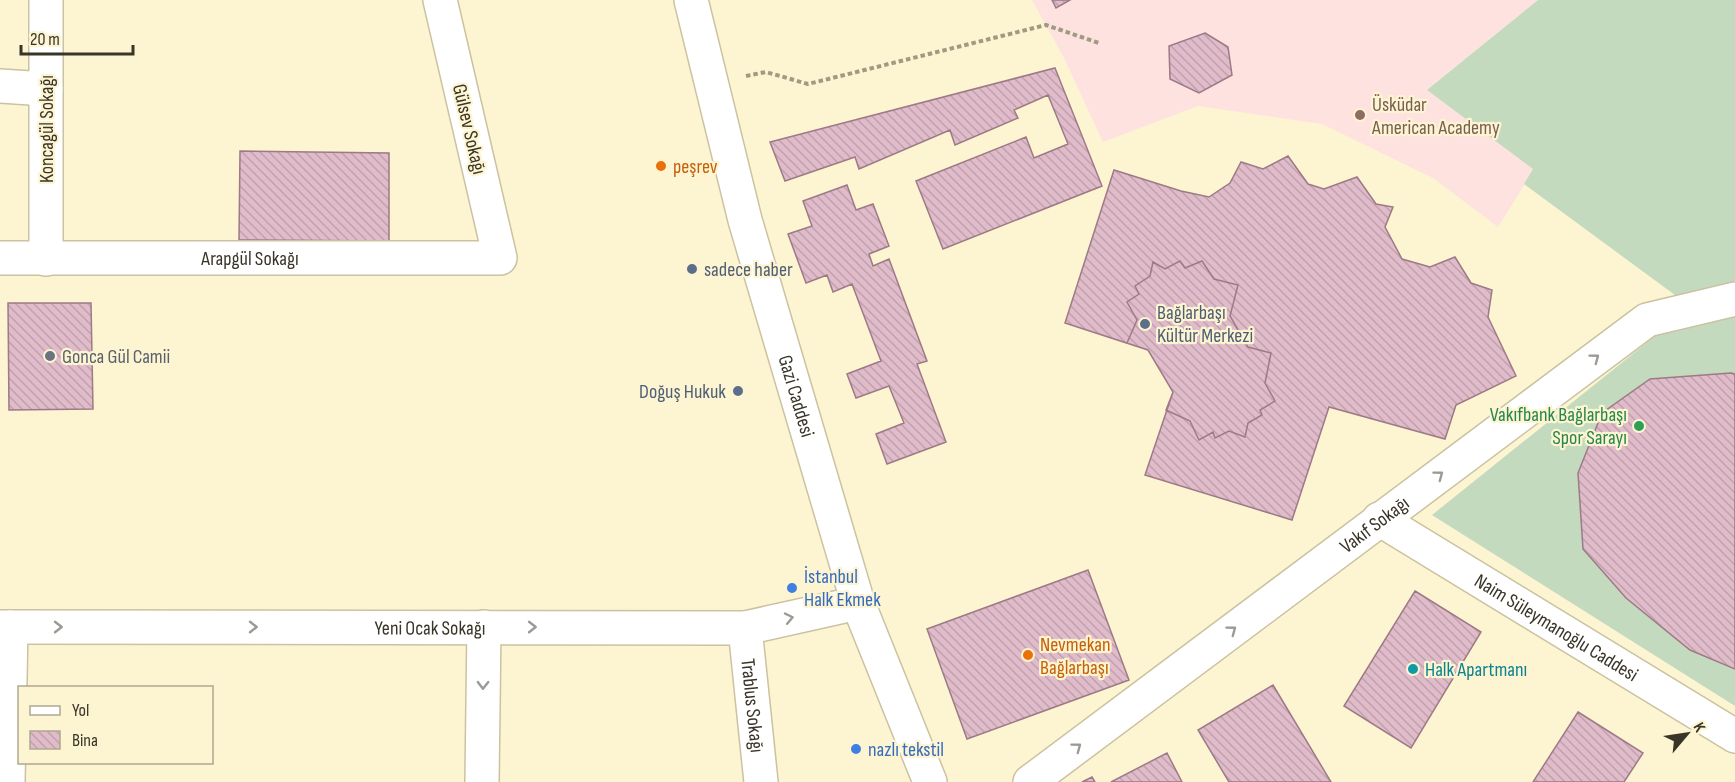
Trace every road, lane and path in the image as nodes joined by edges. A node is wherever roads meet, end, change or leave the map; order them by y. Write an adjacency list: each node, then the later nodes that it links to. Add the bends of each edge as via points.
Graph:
1 (46, 0): 7 (street, Koncagül Sokağı)
2 (440, 0): 9 (street, Gülsev Sokağı)
3 (691, 0): 5 (street, Gazi Caddesi)
4 (1099, 43): 5 (path, via 1046,25 808,84 766,72)
5 (711, 84): 13 (street, Gazi Caddesi, via 745,220)
6 (0, 86): 7 (street)
7 (46, 89): 10 (street, Koncagül Sokağı)
8 (0, 258): 10 (street, Arapgül Sokağı)
9 (500, 258): 10 (street, Arapgül Sokağı)
10 (46, 259)
11 (1735, 299): 12 (street, Vakıf Sokağı, one-way to 11, via 1647,320)
12 (1379, 519): 17 (street, Naim Süleymanoğlu Caddesi); 22 (street, Vakıf Sokağı, one-way to 12)
13 (858, 603): 16 (street, Yeni Ocak Sokağı, one-way to 13); 21 (street, Gazi Caddesi)
14 (6, 627): 15 (street, Yeni Ocak Sokağı, one-way to 15); 18 (street)
15 (484, 627): 16 (street, Yeni Ocak Sokağı, one-way to 16); 19 (street, one-way to 19)
16 (745, 628): 20 (street, Trablus Sokağı)
17 (1735, 736)
18 (8, 782)
19 (482, 782)
20 (761, 782)
21 (930, 782)
22 (1030, 782)

